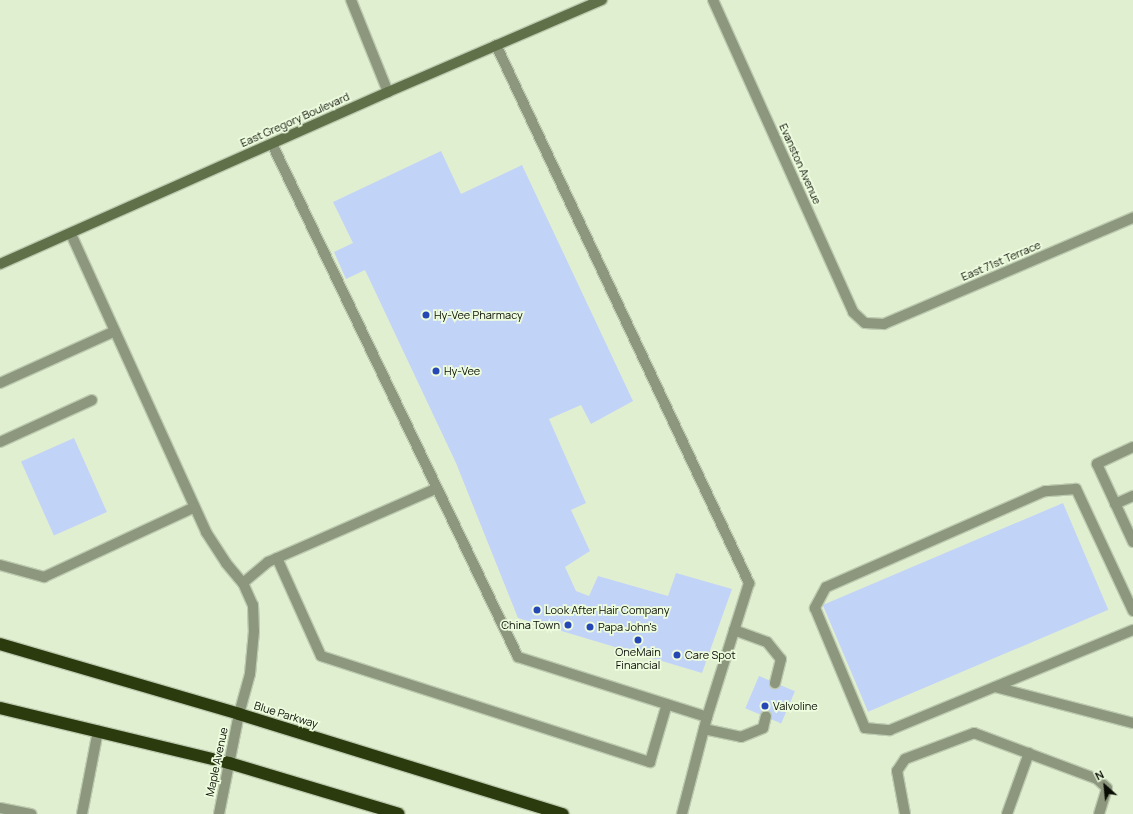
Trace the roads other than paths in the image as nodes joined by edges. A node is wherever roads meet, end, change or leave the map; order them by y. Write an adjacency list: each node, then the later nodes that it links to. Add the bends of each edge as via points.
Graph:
1 (351, 0): 5 (street)
2 (602, 0): 4 (main road, East Gregory Boulevard)
3 (713, 0): 10 (street, Evanston Avenue, via 853,312 865,323)
4 (496, 45): 5 (main road, East Gregory Boulevard); 25 (street, via 749,583)
5 (388, 92): 6 (main road, East Gregory Boulevard)
6 (272, 144): 8 (main road, East Gregory Boulevard); 16 (street)
7 (1133, 218): 10 (street, East 71st Terrace)
8 (71, 234): 9 (main road, East Gregory Boulevard); 11 (street, Maple Avenue)
9 (0, 264)
10 (877, 325)
11 (115, 331): 12 (street); 19 (street, Maple Avenue)
12 (0, 383)
13 (92, 400): 14 (street)
14 (0, 442)
15 (1133, 447): 18 (street, via 1097,464)
16 (437, 488): 21 (street); 30 (street, via 518,657)
17 (1133, 496): 18 (street)
18 (1115, 504): 20 (street)
19 (195, 507): 22 (street, via 44,577); 23 (street, Maple Avenue, via 206,532 226,563)
20 (1133, 542)
21 (277, 558): 23 (street, via 268,562); 30 (street, via 321,656 650,762)
22 (0, 565)
23 (243, 583): 32 (street, Maple Avenue, via 253,605 254,631 250,674)
24 (1133, 611): 29 (street, via 1076,489 1045,491 826,587 815,608 865,728 890,730)
25 (734, 630): 28 (street, via 767,642 781,659); 34 (street)
26 (1133, 630): 29 (street)
27 (0, 644): 32 (highway, Blue Parkway)
28 (775, 683)
29 (995, 687): 35 (street)
30 (667, 704): 34 (street)
31 (0, 708): 37 (highway)
32 (239, 714): 39 (street, Maple Avenue); 45 (highway, Blue Parkway)
33 (766, 716): 36 (street, via 763,728 741,737)
34 (707, 717): 36 (street)
35 (1133, 723)
36 (704, 729): 46 (street)
37 (98, 731): 39 (highway); 42 (street)
38 (1029, 754): 47 (street, via 974,734 905,760 897,771); 48 (street); 49 (street, via 1097,778 1107,788)
39 (229, 763): 43 (street, Maple Avenue); 44 (highway)
40 (0, 808): 41 (street)
41 (31, 814)
42 (82, 814)
43 (219, 814)
44 (399, 814)
45 (563, 814)
46 (682, 814)
47 (905, 814)
48 (1008, 814)
49 (1099, 814)

